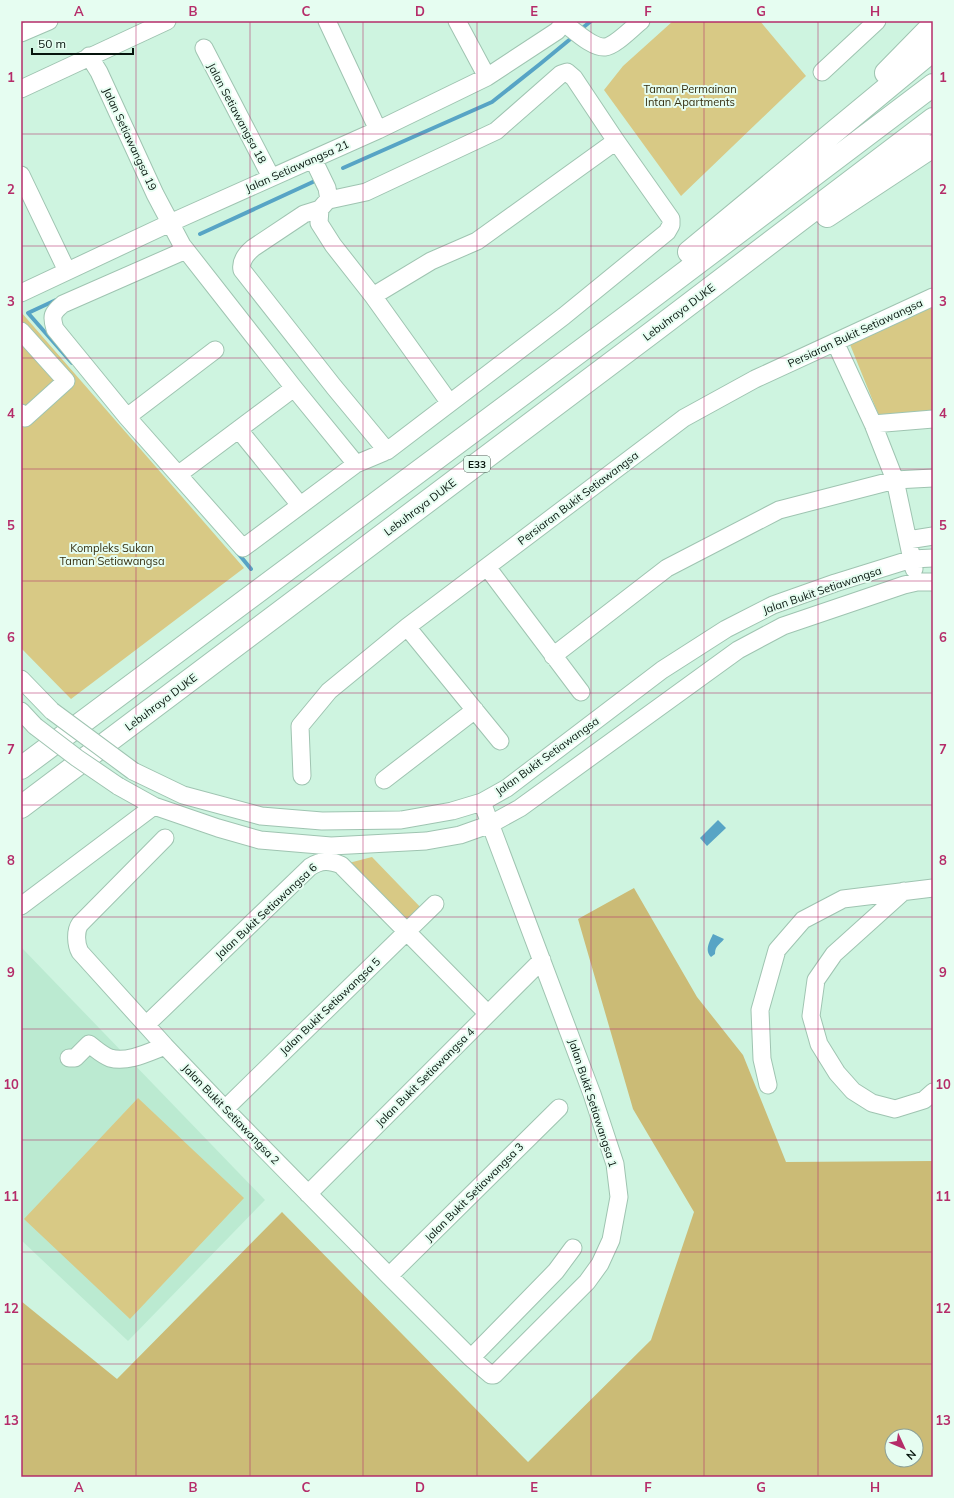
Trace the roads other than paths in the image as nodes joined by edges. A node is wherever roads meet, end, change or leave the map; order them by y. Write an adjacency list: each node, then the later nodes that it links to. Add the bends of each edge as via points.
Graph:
1 (49, 21): 9 (street)
2 (166, 21): 12 (street)
3 (327, 21): 18 (street)
4 (457, 21): 14 (street)
5 (641, 21): 7 (street, Jalan Setiawangsa 21, via 613,44 605,47 586,40)
6 (877, 21): 13 (street)
7 (567, 24): 14 (street, Jalan Setiawangsa 21)
8 (933, 25): 21 (highway)
9 (21, 33)
10 (204, 48): 24 (street, Jalan Setiawangsa 18)
11 (933, 50): 21 (highway)
12 (89, 56): 16 (street); 26 (street, Jalan Setiawangsa 19)
13 (822, 72)
14 (486, 77): 18 (street, Jalan Setiawangsa 21)
15 (933, 85): 31 (highway, E33)
16 (21, 88)
17 (933, 119): 33 (highway, Lebuhraya DUKE / E33)
18 (378, 130): 22 (street, Jalan Setiawangsa 21)
19 (616, 141): 25 (street, via 568,72 562,74 496,131 366,192); 29 (street, via 477,241 430,261); 37 (street, via 671,220 667,232 564,316)
20 (933, 146): 33 (highway)
21 (807, 154): 31 (highway, via 671,267)
22 (318, 170): 24 (street, Jalan Setiawangsa 21); 25 (street, via 327,188)
23 (21, 174): 27 (street)
24 (271, 177): 26 (street, Jalan Setiawangsa 21)
25 (324, 205): 29 (street, via 319,222); 43 (street, via 304,214 252,248 241,265 242,270)
26 (178, 238): 27 (street, Jalan Setiawangsa 21); 36 (street, Jalan Setiawangsa 19); 39 (street, via 63,304 53,315 55,329)
27 (67, 271): 28 (street, Jalan Setiawangsa 21)
28 (21, 293)
29 (373, 296): 37 (street)
30 (933, 298): 34 (street, Persiaran Bukit Setiawangsa)
31 (634, 311): 62 (highway, E33)
32 (21, 331): 38 (street, via 66,381 25,418)
33 (654, 331): 67 (highway, Lebuhraya DUKE / E33)
34 (835, 342): 41 (street); 53 (street, Persiaran Bukit Setiawangsa, via 755,379 684,418)
35 (215, 350): 39 (street)
36 (294, 388): 42 (street); 44 (street, Jalan Setiawangsa 19)
37 (449, 402): 43 (street)
38 (21, 413)
39 (127, 418): 45 (street)
40 (933, 419): 41 (street)
41 (873, 424): 47 (street)
42 (239, 430): 45 (street); 48 (street)
43 (387, 451): 44 (street)
44 (356, 464): 48 (street)
45 (179, 474): 48 (street, via 243,548)
46 (933, 478): 47 (street)
47 (895, 480): 50 (street); 56 (street, via 779,510 667,568)
48 (300, 505)
49 (933, 536): 50 (street)
50 (908, 540): 52 (street)
51 (933, 558): 52 (street, Jalan Bukit Setiawangsa)
52 (912, 559): 54 (street); 65 (street, Jalan Bukit Setiawangsa, via 773,605 726,629 662,670 507,788)
53 (486, 567): 55 (street, Persiaran Bukit Setiawangsa); 56 (street)
54 (925, 582): 68 (street, Jalan Bukit Setiawangsa, via 904,585 783,626 738,650 520,808)
55 (407, 627): 59 (street); 63 (street, Persiaran Bukit Setiawangsa, via 329,690 300,726)
56 (553, 656): 58 (street)
57 (21, 679): 65 (street, Jalan Bukit Setiawangsa, bridge, via 52,711 133,771 182,795 261,816 322,821 401,820 452,811)
58 (581, 692)
59 (475, 710): 61 (street); 64 (street)
60 (21, 711): 66 (street, Jalan Bukit Setiawangsa, bridge, via 35,726 77,758 118,786)
61 (500, 741)
62 (21, 768)
63 (302, 776)
64 (384, 780)
65 (482, 802): 68 (street, Jalan Bukit Setiawangsa 1)
66 (154, 806): 68 (street, Jalan Bukit Setiawangsa, via 260,840 331,846 426,841); 73 (street)
67 (21, 807)
68 (491, 824): 75 (street, Jalan Bukit Setiawangsa 1)
69 (165, 838): 77 (street, Jalan Bukit Setiawangsa 2, via 77,927 77,947 80,952)
70 (933, 888): 71 (street)
71 (904, 891): 80 (street, via 843,900 803,920 777,950 760,1010 762,1059); 81 (street, via 834,954 816,980 811,1016 819,1044 837,1073 853,1091 872,1103 895,1109 924,1100)
72 (434, 904): 74 (street, Jalan Bukit Setiawangsa 5)
73 (21, 906)
74 (406, 932): 76 (street, Jalan Bukit Setiawangsa 6); 77 (street, Jalan Bukit Setiawangsa 6, via 341,865 332,861 317,863); 82 (street, Jalan Bukit Setiawangsa 5)
75 (542, 960): 76 (street, Jalan Bukit Setiawangsa 4); 88 (street, Jalan Bukit Setiawangsa 1, via 615,1164 619,1197 611,1240 600,1264 587,1282)
76 (488, 1014): 84 (street, Jalan Bukit Setiawangsa 4)
77 (146, 1025): 78 (street, Jalan Bukit Setiawangsa 2)
78 (165, 1046): 79 (street, via 120,1060 110,1058 89,1044 75,1058); 82 (street, Jalan Bukit Setiawangsa 2)
79 (69, 1058)
80 (768, 1085)
81 (933, 1092)
82 (225, 1108): 84 (street, Jalan Bukit Setiawangsa 2)
83 (559, 1108): 86 (street, Jalan Bukit Setiawangsa 3)
84 (308, 1194): 86 (street, Jalan Bukit Setiawangsa 2)
85 (573, 1248): 87 (street, via 556,1271)
86 (389, 1276): 87 (street, Jalan Bukit Setiawangsa 2)
87 (471, 1358): 88 (street, Jalan Bukit Setiawangsa 2, via 488,1374)
88 (494, 1375)

